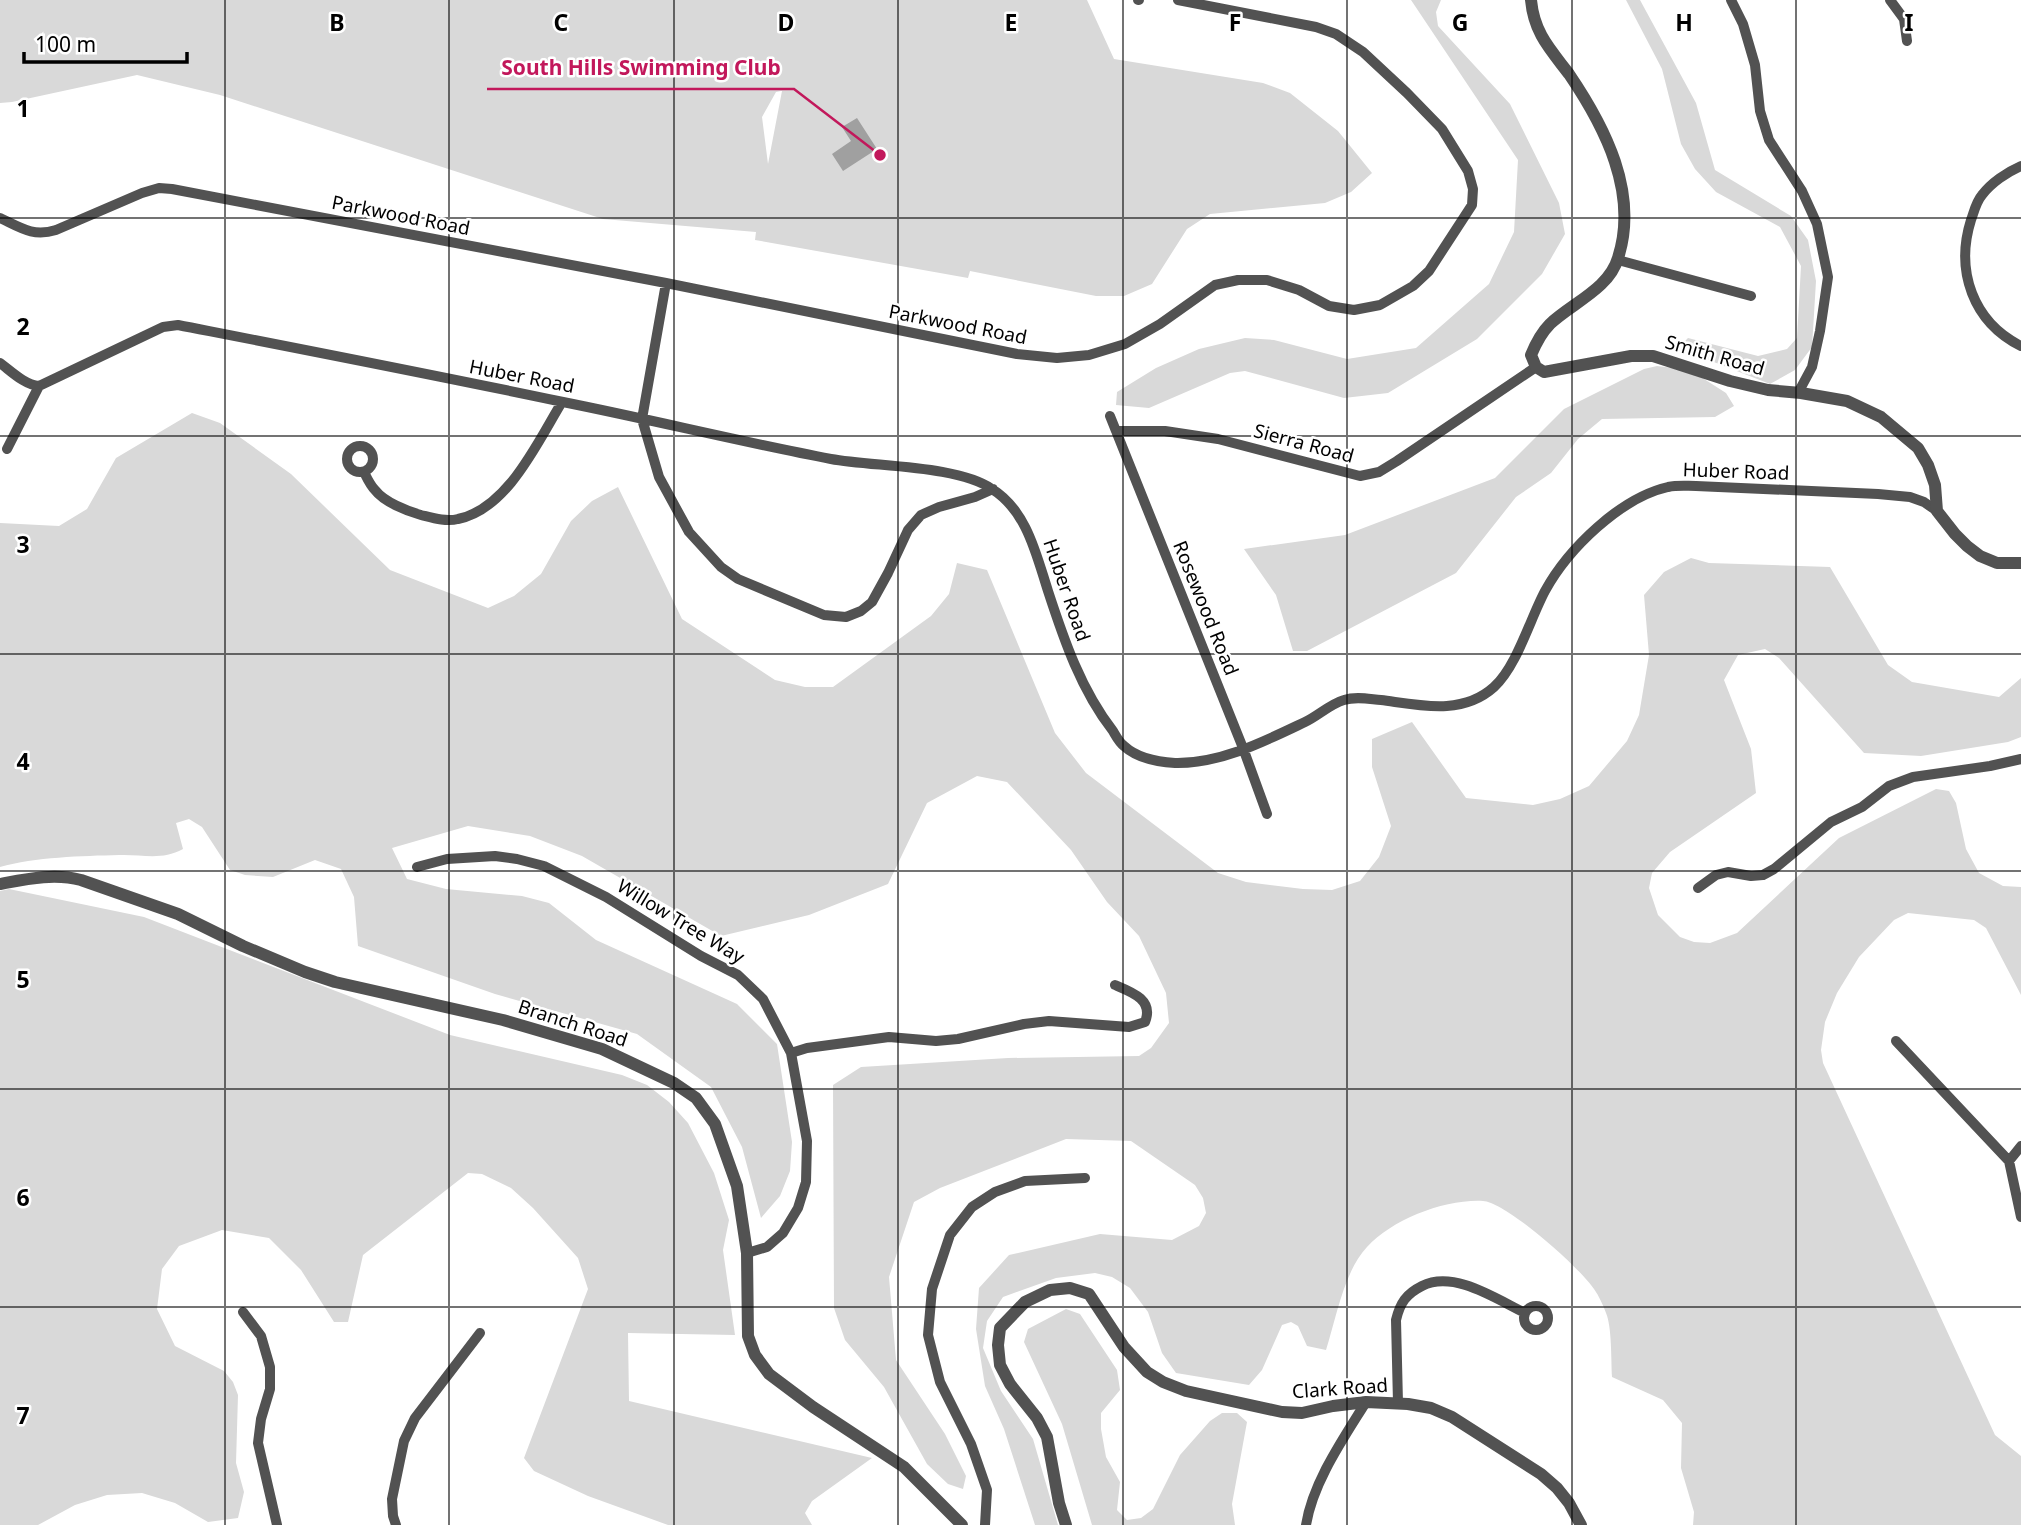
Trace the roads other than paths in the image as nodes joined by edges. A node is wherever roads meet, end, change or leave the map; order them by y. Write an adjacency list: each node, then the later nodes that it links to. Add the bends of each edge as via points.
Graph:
1 (1178, 0): 9 (street, Parkwood Road, via 1336,34 1363,52 1442,129 1468,171 1472,205 1442,254 1413,286 1380,304 1354,310 1329,306 1267,280 1238,280 1215,285 1125,344 1089,355 1057,358 1017,354)
2 (1531, 0): 8 (street, via 1541,38 1602,128 1616,162 1624,228)
3 (1731, 0): 15 (street, via 1755,65 1769,141 1802,191 1817,224 1828,277 1812,367)
4 (1891, 0): 5 (street, via 1904,19)
5 (1907, 41)
6 (2021, 166): 11 (street, via 1982,195 1969,225 1965,260 1966,275 1985,317)
7 (0, 218): 9 (street, Parkwood Road, via 42,234 159,188)
8 (1618, 260): 10 (street); 13 (street, via 1606,280 1538,339 1531,355)
9 (666, 284): 18 (street)
10 (1751, 296)
11 (2021, 346)
12 (0, 363): 14 (street)
13 (1536, 367): 15 (street, Smith Road, via 1544,372 1653,356 1730,381); 19 (street, Sierra Road, via 1397,461 1379,472 1360,475 1218,439 1165,431)
14 (39, 386): 16 (street, Huber Road, via 178,324); 20 (street)
15 (1798, 393): 23 (street, Smith Road, via 1847,401 1881,417 1918,448 1935,485)
16 (562, 402): 18 (street, Huber Road); 21 (street, via 513,481 485,507 467,516 437,519 404,509 376,492)
17 (1110, 416): 19 (street, Rosewood Road)
18 (642, 419): 22 (street, Huber Road, via 835,460 951,474); 22 (street, via 659,477 688,532 738,579 824,615 846,617 872,603 920,515)
19 (1116, 431): 25 (street, Rosewood Road)
20 (7, 449)
21 (364, 472)
22 (993, 489): 25 (street, Huber Road, via 1022,519 1065,643 1102,718 1124,746 1149,760 1177,763)
23 (1937, 511): 24 (street, via 1980,556 1997,563); 25 (street, Huber Road, via 1910,497 1878,494 1663,488 1611,517 1572,552 1548,587 1507,671 1479,697 1457,707 1344,700)
24 (2021, 563)
25 (1244, 748): 27 (street, Rosewood Road)
26 (2021, 759): 30 (street, via 1913,777 1889,786 1862,807 1831,822 1774,869 1751,876 1728,872)
27 (1267, 814)
28 (417, 867): 33 (street, Willow Tree Way, via 447,859 506,857 544,866 581,884 738,975 763,999)
29 (0, 884): 38 (street, Branch Road, via 69,877 178,914 325,979 503,1020 602,1049 674,1083 696,1098 715,1124 737,1186)
30 (1698, 888)
31 (1115, 985): 33 (street, via 1135,993 1146,1004 1145,1022 1129,1027 1049,1021 958,1039 889,1037)
32 (1896, 1041): 35 (street)
33 (791, 1054): 38 (street, Willow Tree Way, via 807,1141 806,1182 783,1233 766,1247)
34 (2021, 1146): 35 (street)
35 (2009, 1161): 37 (street)
36 (1085, 1178): 47 (street, via 1025,1181 972,1207 950,1235 932,1289 928,1335 940,1382 971,1444 987,1490)
37 (2021, 1217)
38 (747, 1253): 46 (street, Branch Road, via 748,1336 769,1374 904,1467)
39 (243, 1312): 44 (street, via 261,1336 270,1367 258,1443)
40 (1525, 1313): 43 (street, via 1447,1280 1416,1289 1399,1306 1396,1320)
41 (480, 1333): 45 (street, via 415,1418 404,1441 392,1499)
42 (1366, 1402): 43 (street, Clark Road); 48 (street, Clark Road, via 1282,1412 1186,1391 1147,1372 1124,1347 1089,1294 1070,1288 1050,1290 1025,1302 1009,1317 1000,1328 998,1345 1000,1365 1010,1384 1048,1437); 49 (street, via 1332,1457)
43 (1398, 1403): 50 (street, Clark Road, via 1452,1417 1541,1474 1569,1503)
44 (277, 1525)
45 (396, 1525)
46 (962, 1525)
47 (985, 1525)
48 (1066, 1525)
49 (1306, 1525)
50 (1581, 1525)

